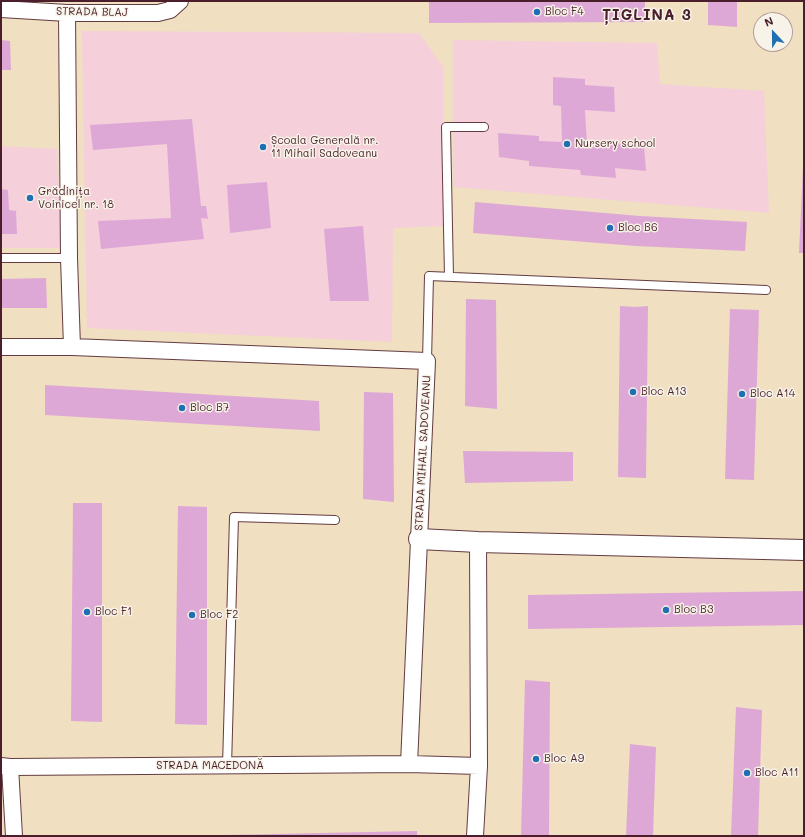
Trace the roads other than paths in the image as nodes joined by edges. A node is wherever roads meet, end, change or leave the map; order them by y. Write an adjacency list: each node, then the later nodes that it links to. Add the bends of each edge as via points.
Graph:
1 (180, 1): 3 (street, STRADA BLAJ, via 170,10 158,13)
2 (1, 9): 3 (street, STRADA BLAJ)
3 (67, 13): 6 (street)
4 (484, 127): 7 (lane, via 446,126)
5 (1, 258): 6 (lane)
6 (69, 258): 10 (street)
7 (449, 277): 8 (lane); 11 (lane, via 429,276)
8 (766, 290)
9 (1, 347): 10 (street, STRADA MIHAIL SADOVEANU)
10 (72, 347): 11 (street, STRADA MIHAIL SADOVEANU)
11 (427, 361): 13 (street, STRADA MIHAIL SADOVEANU)
12 (335, 520): 18 (lane, via 234,517)
13 (419, 539): 14 (street, STRADA MIHAIL SADOVEANU); 16 (street)
14 (478, 542): 15 (street, STRADA MIHAIL SADOVEANU); 19 (street)
15 (804, 550)
16 (409, 764): 18 (street, STRADA MACEDONĂ); 19 (street, STRADA MACEDONĂ)
17 (5, 766): 18 (street, STRADA MACEDONĂ); 20 (street)
18 (227, 766)
19 (479, 766): 21 (street)
20 (14, 836)
21 (475, 836)

